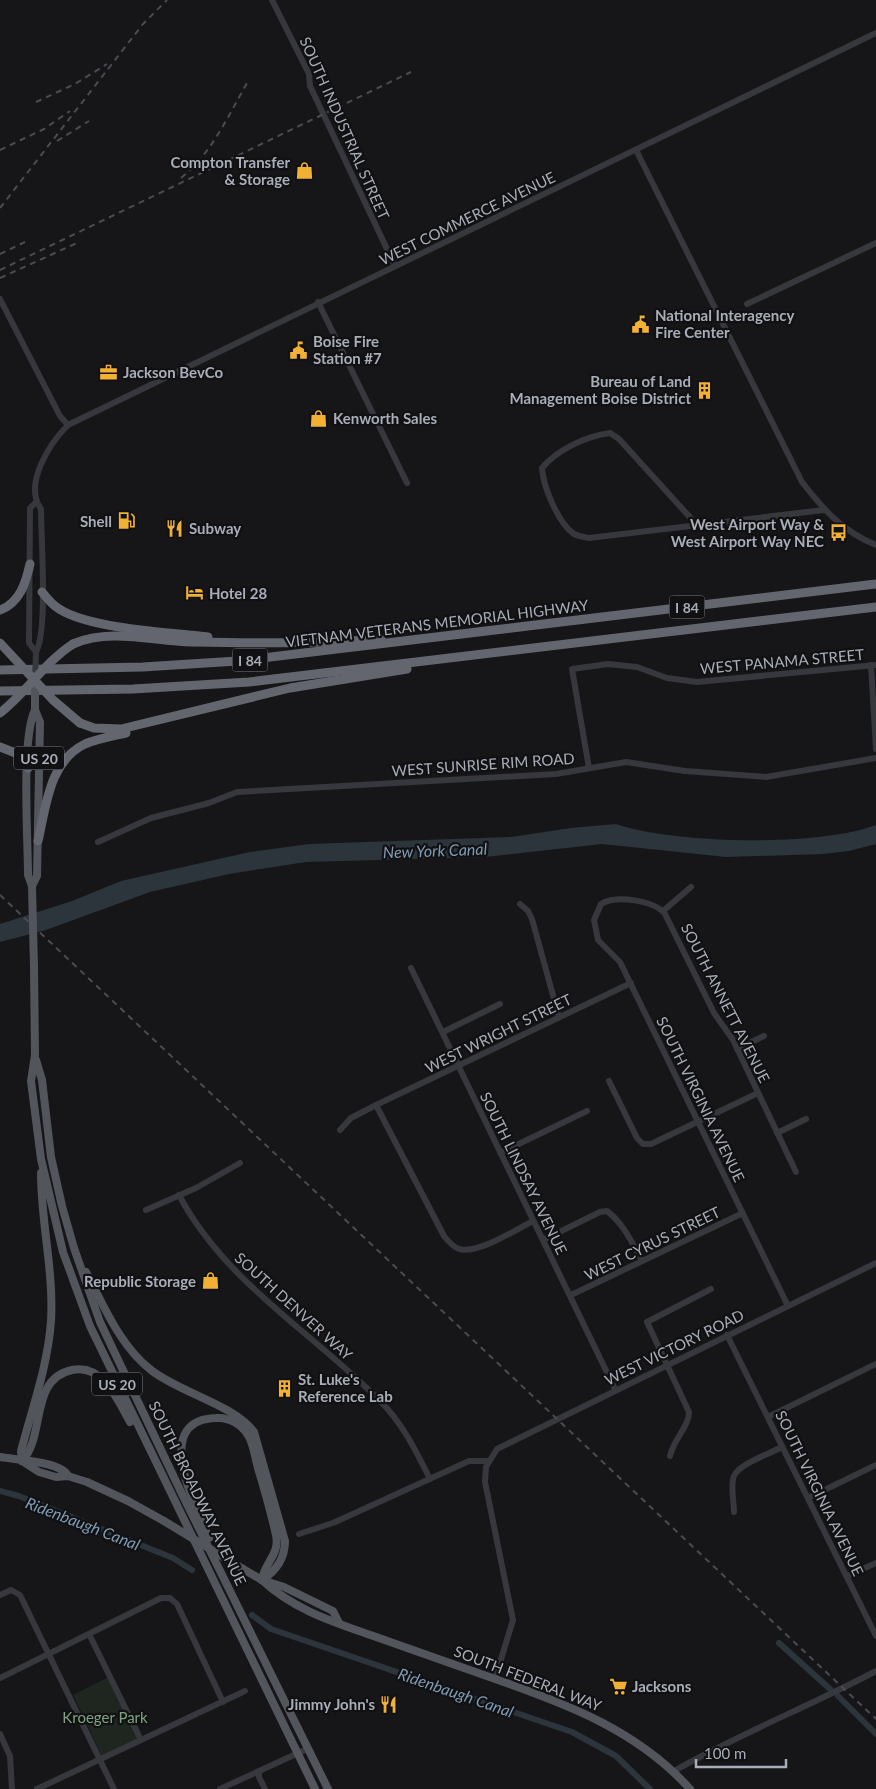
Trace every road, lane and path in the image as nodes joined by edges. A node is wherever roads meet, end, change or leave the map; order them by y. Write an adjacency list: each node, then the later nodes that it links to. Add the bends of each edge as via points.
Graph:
1 (272, 0): 5 (street, SOUTH INDUSTRIAL STREET, via 309,74 310,86)
2 (876, 33): 3 (street, WEST COMMERCE AVENUE)
3 (636, 150): 5 (street, WEST COMMERCE AVENUE); 12 (street, via 802,482)
4 (876, 243): 8 (street)
5 (395, 266): 7 (street, WEST COMMERCE AVENUE)
6 (0, 299): 9 (street, via 60,416)
7 (318, 302): 9 (street, WEST COMMERCE AVENUE); 10 (street)
8 (747, 304)
9 (68, 425): 11 (street, SOUTH BROADWAY AVENUE, via 56,437 40,467)
10 (408, 483)
11 (36, 502): 15 (street, SOUTH BROADWAY AVENUE, via 30,508); 17 (street, SOUTH BROADWAY AVENUE, via 41,509)
12 (824, 510): 13 (street); 14 (street, via 847,530)
13 (697, 525): 13 (street, via 610,433 596,435 552,456 542,468 545,487 564,524 575,535 589,538)
14 (876, 545)
15 (30, 564): 19 (highway, via 19,595 12,604); 24 (street, SOUTH BROADWAY AVENUE, via 29,643)
16 (876, 584): 20 (highway, VIETNAM VETERANS MEMORIAL HIGHWAY / I 84)
17 (42, 592): 21 (highway, via 60,609 109,625); 24 (street, SOUTH BROADWAY AVENUE, via 41,643)
18 (876, 607): 23 (highway, I 84)
19 (0, 610)
20 (499, 630): 21 (highway, via 343,642); 26 (highway, VIETNAM VETERANS MEMORIAL HIGHWAY / I 84, via 237,661)
21 (250, 641): 27 (highway, bridge, via 191,642 102,636 62,651)
22 (0, 643): 27 (highway, bridge)
23 (571, 644): 28 (highway, I 84, via 249,682 133,689); 30 (highway, via 290,688)
24 (36, 652): 27 (street, SOUTH BROADWAY AVENUE, bridge)
25 (874, 665): 33 (street); 36 (street, WEST PANAMA STREET, via 697,682 667,678 637,667 608,664 572,669)
26 (0, 670)
27 (35, 681): 29 (main road, SOUTH BROADWAY AVENUE, bridge); 30 (highway, bridge, via 69,716 94,728 111,730); 31 (highway, bridge)
28 (0, 691)
29 (34, 710): 35 (main road, SOUTH BROADWAY AVENUE, via 29,722); 37 (main road, SOUTH BROADWAY AVENUE / US 20, via 40,722)
30 (200, 712): 37 (highway, via 86,744 72,752 54,778)
31 (0, 713)
32 (0, 747): 35 (highway, US 20, via 18,754)
33 (876, 749)
34 (876, 758): 36 (street, WEST SUNRISE RIM ROAD, via 766,777 685,771 626,762)
35 (28, 768): 39 (main road, SOUTH BROADWAY AVENUE / US 20, via 28,875)
36 (590, 768): 38 (street, WEST SUNRISE RIM ROAD, via 556,774 237,792 151,818)
37 (38, 841): 39 (main road, SOUTH BROADWAY AVENUE / US 20, via 37,876)
38 (98, 842)
39 (32, 886): 51 (main road, SOUTH BROADWAY AVENUE / US 20, bridge)
40 (691, 887): 43 (street)
41 (520, 904): 47 (street, via 532,918)
42 (597, 909): 43 (street, SOUTH ANNETT AVENUE, via 606,901 617,899 653,905); 45 (street, SOUTH VIRGINIA AVENUE, via 594,920 598,940 620,962)
43 (663, 911): 50 (street, SOUTH ANNETT AVENUE, via 714,1013)
44 (412, 968): 48 (street, SOUTH LINDSAY AVENUE)
45 (631, 983): 47 (street, WEST WRIGHT STREET); 58 (street, SOUTH VIRGINIA AVENUE)
46 (500, 1004): 48 (street)
47 (559, 1017): 52 (street, WEST WRIGHT STREET)
48 (443, 1032): 52 (street, SOUTH LINDSAY AVENUE)
49 (764, 1036): 50 (street)
50 (737, 1049): 54 (street, SOUTH ANNETT AVENUE)
51 (35, 1055): 62 (main road, SOUTH BROADWAY AVENUE / US 20, via 31,1081); 70 (main road, SOUTH BROADWAY AVENUE / US 20, via 42,1080 52,1157)
52 (458, 1066): 55 (street, WEST WRIGHT STREET); 61 (street, SOUTH LINDSAY AVENUE)
53 (609, 1081): 58 (street, via 643,1144 651,1144)
54 (758, 1093): 58 (street); 60 (street, SOUTH ANNETT AVENUE)
55 (376, 1105): 59 (street, WEST WRIGHT STREET, via 351,1118); 68 (street, via 444,1236 458,1249 479,1248)
56 (587, 1111): 61 (street)
57 (806, 1119): 60 (street)
58 (698, 1122): 67 (street, SOUTH VIRGINIA AVENUE)
59 (340, 1130)
60 (778, 1133): 64 (street, SOUTH ANNETT AVENUE)
61 (500, 1153): 68 (street, SOUTH LINDSAY AVENUE)
62 (41, 1159): 81 (main road, SOUTH BROADWAY AVENUE / US 20, via 63,1252 90,1326); 86 (main road, via 51,1323 21,1451)
63 (240, 1164): 65 (street)
64 (796, 1172)
65 (179, 1195): 66 (street); 88 (street, SOUTH DENVER WAY, via 194,1223 222,1258 380,1401 403,1430)
66 (146, 1210)
67 (743, 1213): 71 (street, WEST CYRUS STREET); 75 (street, SOUTH VIRGINIA AVENUE)
68 (533, 1220): 69 (street, SOUTH LINDSAY AVENUE)
69 (543, 1240): 71 (street, via 607,1211 630,1239); 74 (street, SOUTH LINDSAY AVENUE)
70 (74, 1248): 93 (main road, SOUTH BROADWAY AVENUE / US 20, via 100,1322); 95 (main road, via 122,1340 150,1370 186,1392 238,1416 254,1432 285,1541 278,1567)
71 (642, 1262): 74 (street, WEST CYRUS STREET)
72 (876, 1263): 75 (street, WEST VICTORY ROAD)
73 (711, 1289): 77 (street, via 647,1322)
74 (571, 1295): 79 (street, SOUTH LINDSAY AVENUE)
75 (788, 1306): 76 (street, WEST VICTORY ROAD)
76 (727, 1335): 77 (street, WEST VICTORY ROAD); 80 (street, SOUTH VIRGINIA AVENUE)
77 (667, 1364): 79 (street, WEST VICTORY ROAD); 83 (street, via 689,1412 689,1419 675,1439)
78 (876, 1364): 80 (street)
79 (615, 1389): 85 (street, WEST VICTORY ROAD, via 510,1440)
80 (768, 1417): 82 (street, SOUTH VIRGINIA AVENUE)
81 (145, 1443): 86 (main road, via 98,1375 75,1369 54,1378 47,1388 30,1453); 108 (main road, SOUTH BROADWAY AVENUE / US 20)
82 (782, 1448): 89 (street, SOUTH VIRGINIA AVENUE); 90 (street, via 740,1468 735,1474)
83 (670, 1456)
84 (0, 1457): 86 (main road, SOUTH FEDERAL WAY)
85 (488, 1461): 88 (street, via 469,1461); 102 (street, via 485,1482 513,1620)
86 (22, 1462): 95 (main road, SOUTH FEDERAL WAY, bridge, via 39,1472 56,1477 68,1476 128,1500)
87 (876, 1465): 89 (street)
88 (430, 1479): 91 (street, via 333,1523)
89 (808, 1498): 94 (street, SOUTH VIRGINIA AVENUE)
90 (734, 1512)
91 (298, 1534)
92 (876, 1563): 94 (street)
93 (222, 1575): 95 (main road, via 184,1474 180,1453 188,1430 206,1419 216,1418 235,1422 252,1444 277,1542 272,1558 264,1568); 107 (main road, SOUTH BROADWAY AVENUE / US 20)
94 (847, 1576): 98 (street, SOUTH VIRGINIA AVENUE)
95 (262, 1580): 102 (main road, SOUTH FEDERAL WAY, via 279,1596 324,1619)
96 (0, 1595): 99 (street, via 16,1591)
97 (89, 1634): 99 (street); 104 (street, via 161,1598 170,1598 177,1604); 106 (street)
98 (876, 1636)
99 (49, 1654): 101 (street); 109 (street)
100 (876, 1671): 111 (street)
101 (0, 1678)
102 (495, 1678): 111 (main road, SOUTH FEDERAL WAY, via 598,1719 644,1747)
103 (245, 1691): 104 (street)
104 (223, 1702): 106 (street)
105 (0, 1734): 112 (street, via 10,1756)
106 (141, 1740): 109 (street)
107 (307, 1749): 108 (street); 118 (main road, SOUTH BROADWAY AVENUE / US 20)
108 (298, 1754): 110 (street); 117 (main road, SOUTH BROADWAY AVENUE / US 20)
109 (100, 1759): 113 (street); 114 (street)
110 (259, 1771): 115 (street); 116 (street)
111 (674, 1771): 119 (main road, SOUTH FEDERAL WAY)
112 (12, 1789)
113 (37, 1789)
114 (114, 1789)
115 (220, 1789)
116 (265, 1789)
117 (315, 1789)
118 (328, 1789)
119 (690, 1789)

